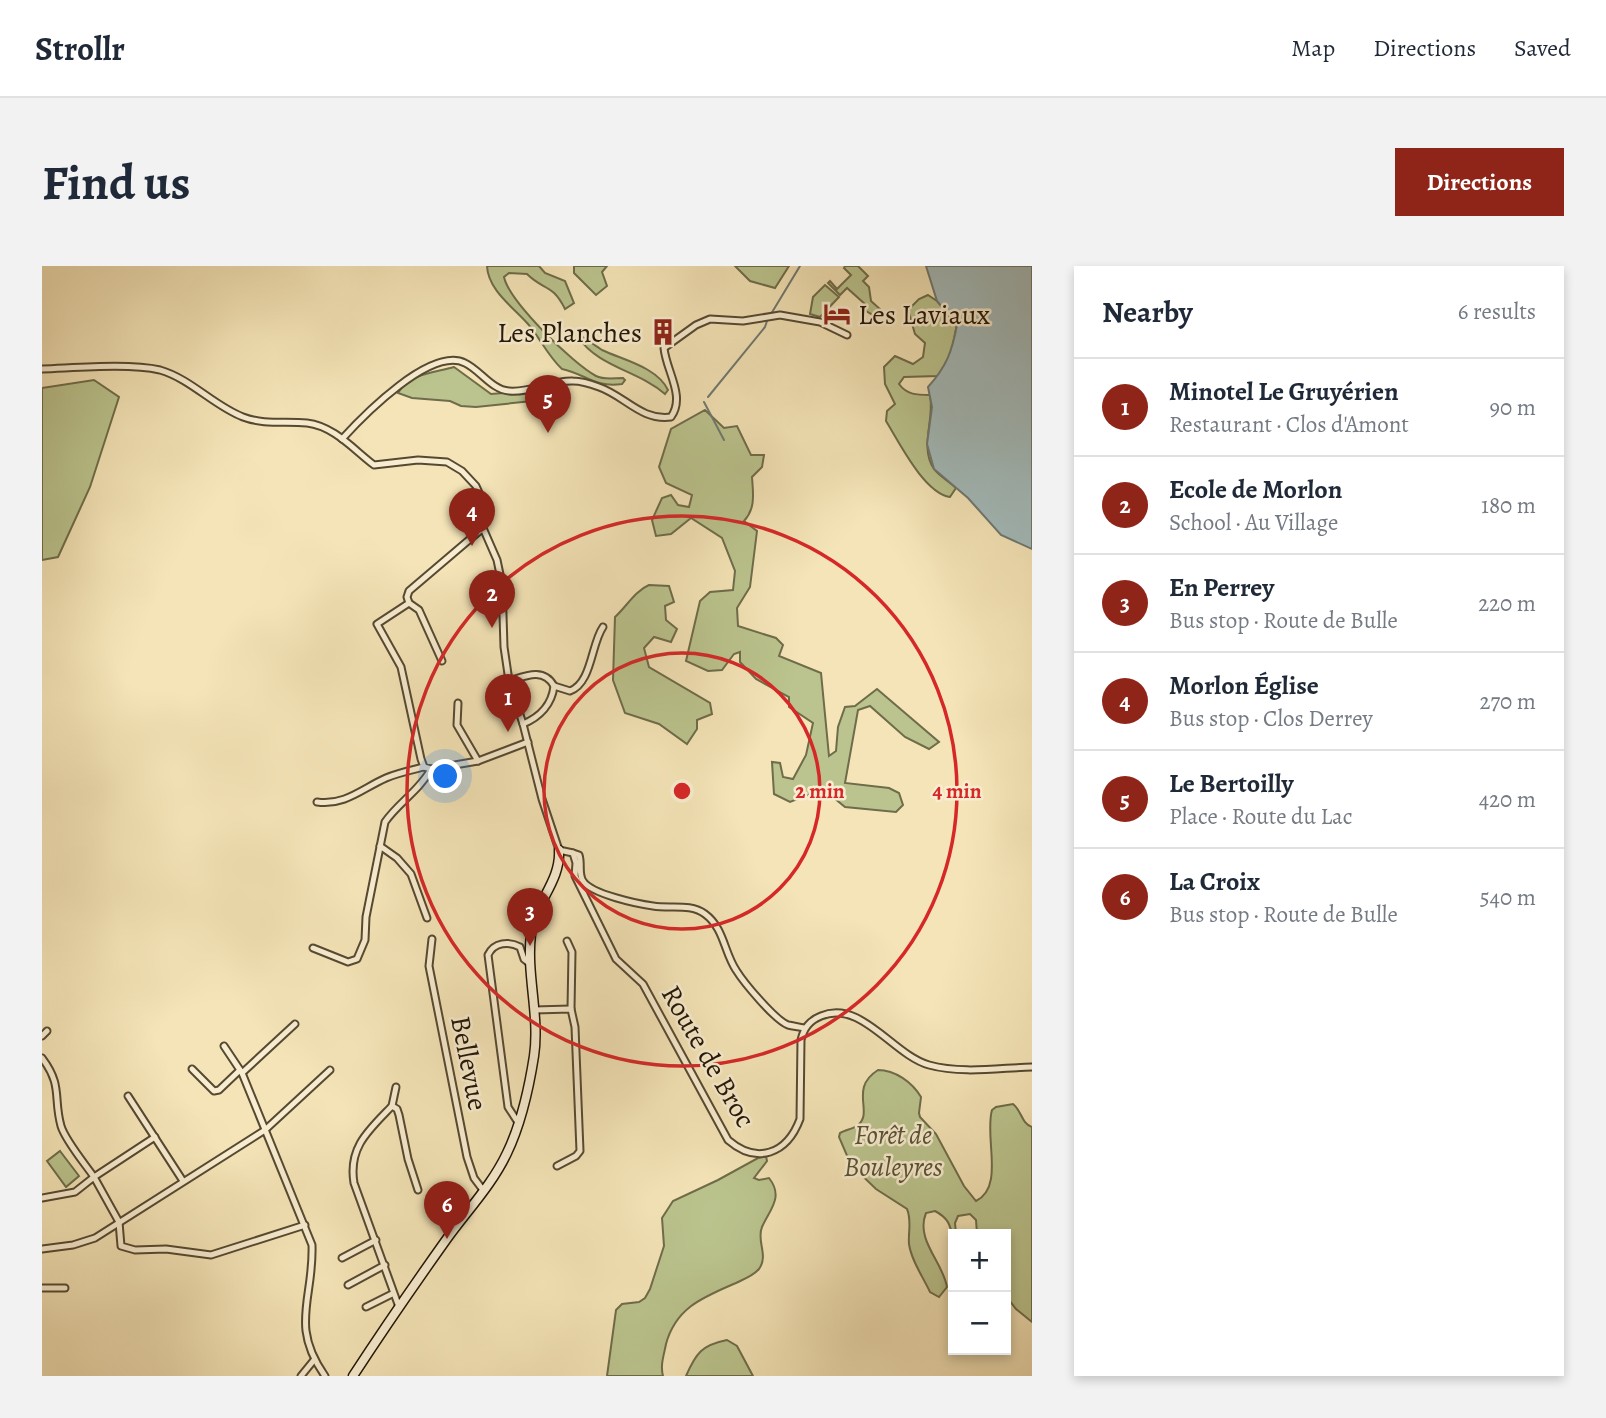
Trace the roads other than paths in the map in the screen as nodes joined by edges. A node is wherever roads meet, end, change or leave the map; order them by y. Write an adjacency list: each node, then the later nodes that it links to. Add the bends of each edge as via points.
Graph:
1 (847, 335): 3 (street, via 820,322 780,315 744,321 710,319 696,325 664,348 678,408 671,417 660,419 608,390 571,381 501,391 463,362 450,360 399,384)
2 (42, 369): 3 (street, via 117,366 160,370 243,417 309,423)
3 (342, 439): 4 (street, via 374,465 418,460 447,462 462,471 476,486 486,508)
4 (483, 528): 5 (street, via 409,591); 8 (street, via 502,584)
5 (409, 603): 7 (street, via 419,610); 14 (street, via 377,624 401,667)
6 (603, 627): 9 (street, via 578,686 570,691)
7 (442, 661)
8 (509, 681): 9 (street, via 540,674); 11 (street)
9 (554, 686): 11 (street, via 546,708)
10 (458, 703): 13 (street, via 457,725)
11 (523, 724): 12 (street)
12 (528, 742): 13 (street); 17 (street)
13 (478, 761): 14 (street)
14 (428, 768): 15 (street, via 384,779 340,801); 16 (street, via 385,822)
15 (317, 802)
16 (380, 846): 19 (street, via 411,874); 22 (street, via 365,940 357,958 348,962)
17 (559, 850): 18 (street); 23 (street, via 557,875 532,925)
18 (573, 853): 27 (street, via 581,860 583,882 594,891 653,906 695,908 708,916 736,970 765,1005 786,1024); 27 (street, Route de Broc, via 575,876 616,959 643,984 728,1140 737,1148 749,1153 773,1152 796,1130)
19 (427, 918)
20 (432, 940): 44 (street, Bellevue, via 429,966 467,1157)
21 (567, 941): 24 (street, via 572,952)
22 (313, 948)
23 (531, 966): 25 (street); 37 (street, via 520,947 512,943 499,944 488,955 508,1107)
24 (571, 1009): 25 (street); 40 (street, via 579,1075 580,1151)
25 (534, 1010): 37 (street, via 534,1056)
26 (295, 1024): 33 (street)
27 (804, 1028): 30 (street, via 816,1018 842,1012 928,1065 954,1070)
28 (224, 1046): 33 (street)
29 (42, 1058): 41 (street, via 58,1087 61,1128)
30 (1032, 1067)
31 (192, 1069): 33 (street, via 214,1091)
32 (330, 1070): 38 (street)
33 (241, 1071): 38 (street)
34 (396, 1087): 36 (street)
35 (128, 1096): 39 (street)
36 (392, 1106): 43 (street, via 399,1115); 48 (street, via 355,1150 352,1170)
37 (519, 1124): 44 (street, via 502,1164)
38 (265, 1130): 42 (street); 47 (street)
39 (155, 1138): 41 (street); 42 (street)
40 (557, 1166)
41 (94, 1177): 45 (street, via 75,1192); 46 (street)
42 (183, 1181): 46 (street)
43 (418, 1190)
44 (483, 1190): 57 (street)
45 (42, 1198)
46 (119, 1222): 47 (street, via 121,1246 211,1255); 49 (street, via 95,1238)
47 (305, 1226): 58 (street, via 313,1265 304,1324)
48 (376, 1241): 50 (street); 51 (street)
49 (42, 1250)
50 (342, 1258)
51 (384, 1265): 52 (street); 55 (street)
52 (348, 1285)
53 (42, 1288): 54 (street)
54 (65, 1288)
55 (393, 1294): 56 (street); 57 (street)
56 (366, 1307)
57 (399, 1307): 61 (street)
58 (314, 1360): 59 (street); 60 (street)
59 (301, 1376)
60 (325, 1376)
61 (353, 1376)

